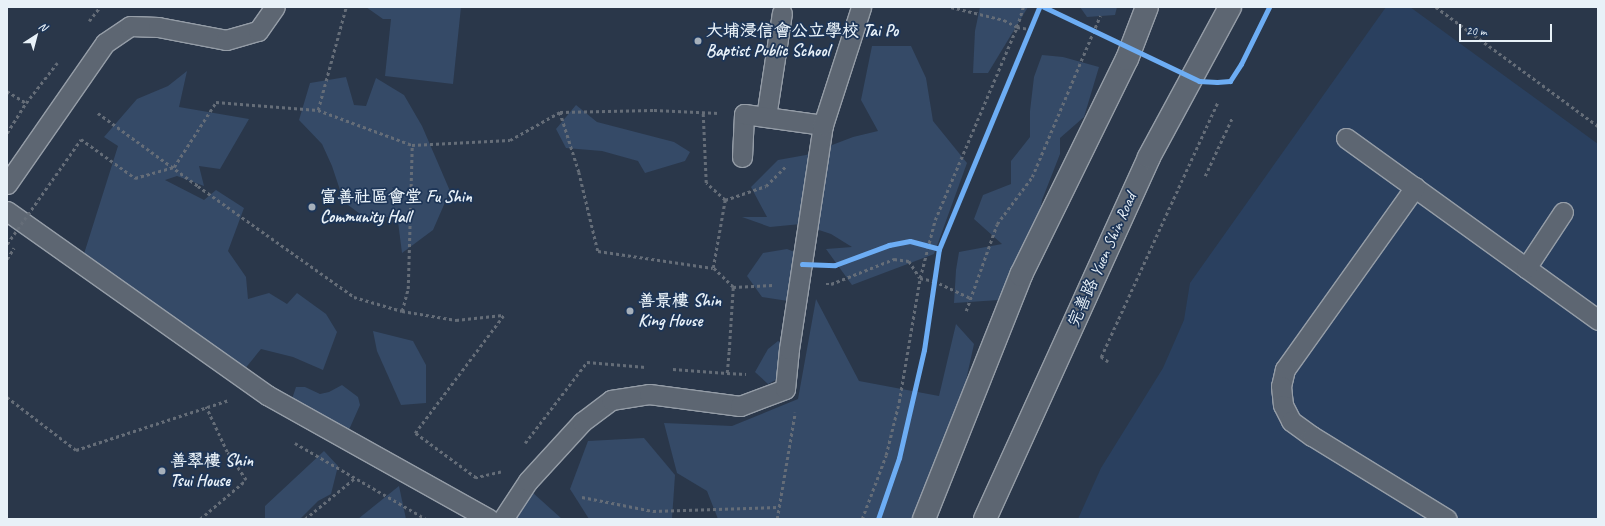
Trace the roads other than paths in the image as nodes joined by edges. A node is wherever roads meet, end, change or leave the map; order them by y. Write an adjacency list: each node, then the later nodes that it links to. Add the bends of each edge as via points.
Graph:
1 (275, 7): 10 (lane, via 258,30 226,40 158,27 130,26 105,44)
2 (860, 7): 7 (lane)
3 (1147, 7): 18 (main road, via 1127,59 1021,275)
4 (1230, 7): 19 (main road, 完善路 Yuen Shin Road, via 1149,157)
5 (782, 12): 6 (lane)
6 (766, 117): 7 (lane); 9 (lane, via 744,114)
7 (823, 125): 17 (lane, via 785,389 740,406 649,394 611,400 582,422 528,481)
8 (1346, 138): 11 (lane)
9 (742, 157)
10 (7, 184)
11 (1415, 187): 14 (lane); 20 (lane, via 1285,369 1281,386 1283,405 1291,421)
12 (7, 211): 16 (lane, via 267,395)
13 (1563, 212): 14 (lane)
14 (1526, 268): 15 (lane)
15 (1598, 320)
16 (489, 519)
17 (503, 519)
18 (924, 519)
19 (985, 519)
20 (1447, 519)

